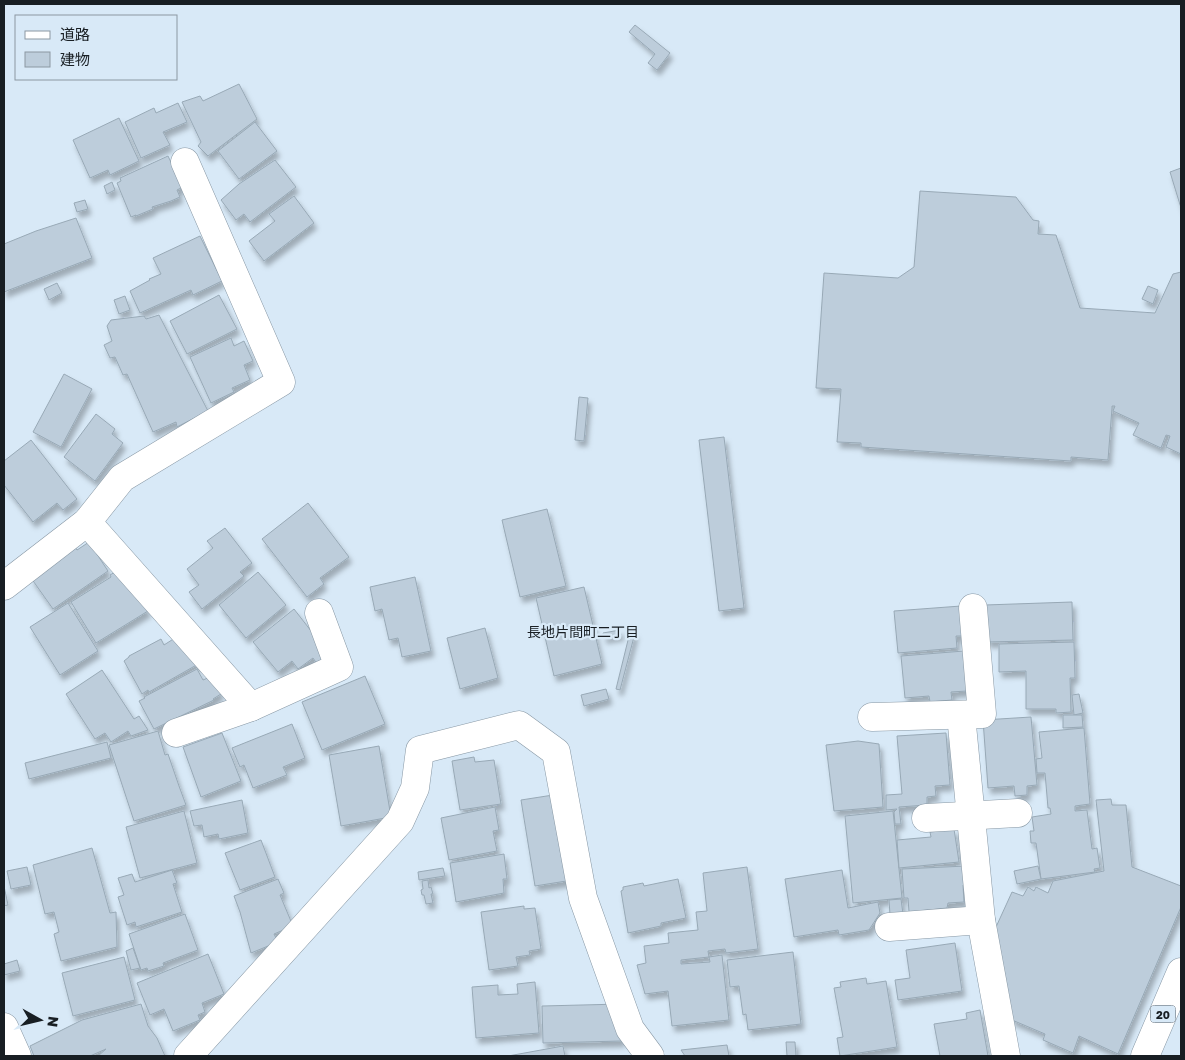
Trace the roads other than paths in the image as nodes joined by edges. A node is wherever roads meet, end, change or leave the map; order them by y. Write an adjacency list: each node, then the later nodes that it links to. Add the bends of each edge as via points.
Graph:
1 (185, 162): 2 (main road, via 281,382 122,478)
2 (86, 522): 3 (main road); 6 (main road)
3 (4, 586)
4 (973, 608): 7 (main road, via 982,714)
5 (319, 613): 6 (main road, via 340,667)
6 (251, 707): 9 (main road)
7 (961, 715): 8 (main road); 11 (main road)
8 (872, 717)
9 (176, 733)
10 (1018, 813): 11 (main road)
11 (971, 815): 12 (main road); 13 (main road)
12 (926, 818)
13 (981, 920): 14 (main road); 20 (main road)
14 (889, 928)
15 (1181, 972): 21 (main road, 20)
16 (4, 1027): 17 (main road)
17 (17, 1056)
18 (188, 1056): 19 (main road, via 400,821 415,788 420,750 520,725 556,752 583,898 630,1029)
19 (650, 1056)
20 (1006, 1056)
21 (1145, 1056)

